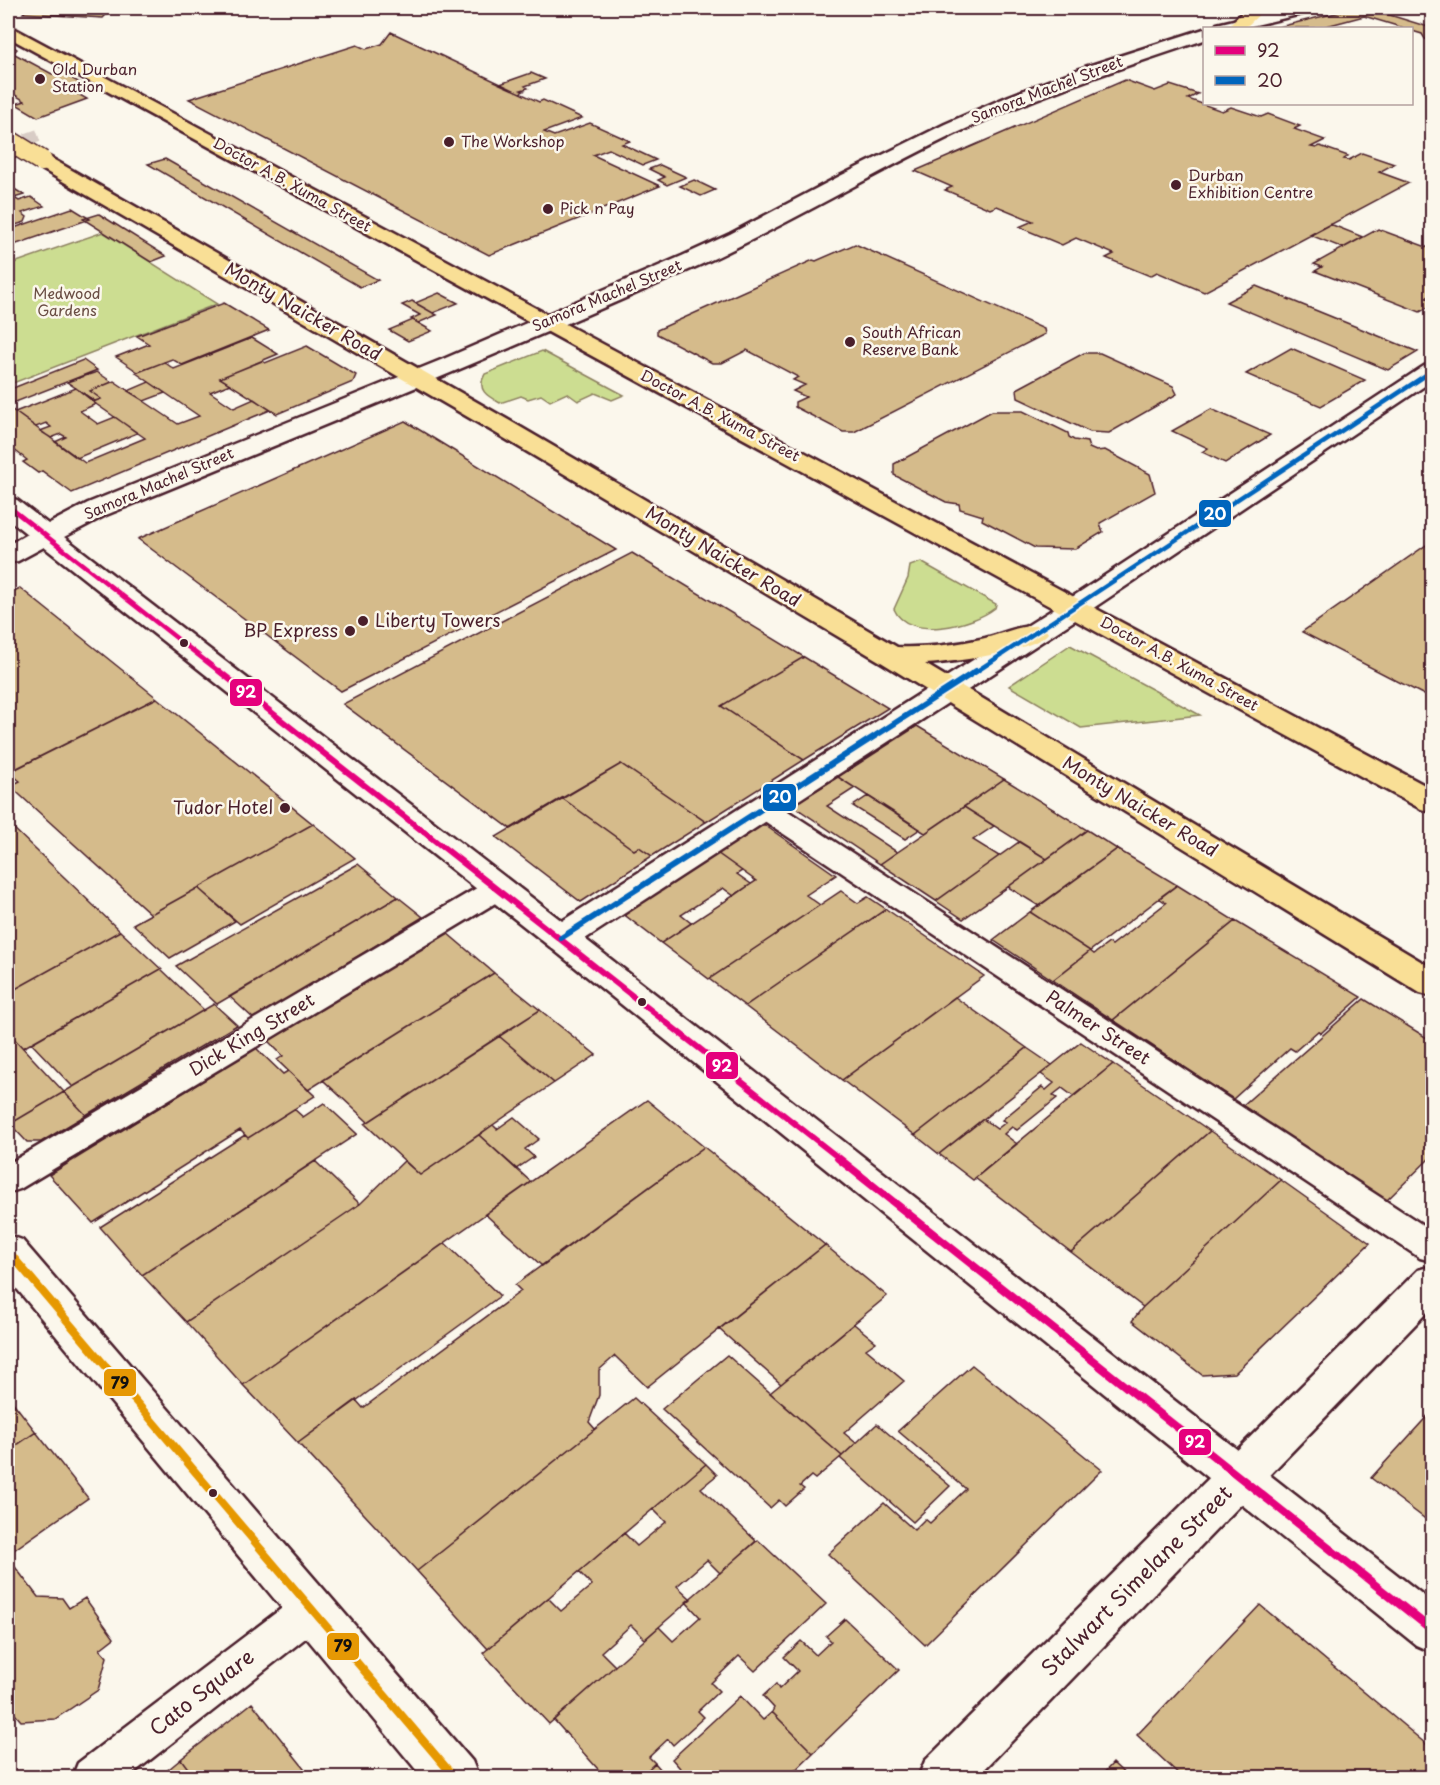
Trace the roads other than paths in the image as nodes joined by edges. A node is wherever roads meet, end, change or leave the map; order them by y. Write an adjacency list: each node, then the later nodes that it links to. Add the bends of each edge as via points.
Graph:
1 (1257, 8): 3 (main road)
2 (1304, 8): 3 (main road)
3 (1232, 26)
4 (8, 30): 7 (main road, Doctor A.B. Xuma Street)
5 (1203, 34): 7 (main road, Samora Machel Street, via 1092,70 995,109 847,180 738,239)
6 (8, 140): 9 (main road, Monty Naicker Road, bridge)
7 (545, 323): 9 (main road, Samora Machel Street); 13 (main road, Doctor A.B. Xuma Street)
8 (1432, 371): 13 (main road)
9 (417, 378): 11 (main road, Samora Machel Street, via 97,509); 15 (main road, Monty Naicker Road)
10 (8, 506): 11 (main road)
11 (46, 535): 12 (main road, Samora Machel Street); 19 (main road)
12 (8, 555)
13 (1076, 607): 14 (main road); 17 (main road, Doctor A.B. Xuma Street)
14 (1034, 633): 15 (main road, via 952,654); 16 (main road)
15 (891, 656): 16 (main road, Monty Naicker Road)
16 (945, 690): 18 (main road); 21 (main road, Monty Naicker Road)
17 (1432, 802)
18 (764, 808): 20 (main road); 23 (street, Palmer Street)
19 (497, 890): 20 (main road); 22 (street, Dick King Street)
20 (561, 938): 26 (main road)
21 (1432, 984)
22 (8, 1180)
23 (1432, 1248)
24 (8, 1251): 27 (main road)
25 (1432, 1282): 26 (main road, Stalwart Simelane Street)
26 (1241, 1477): 28 (main road); 31 (main road, Stalwart Simelane Street)
27 (312, 1609): 29 (street, Cato Square); 30 (main road)
28 (1432, 1630)
29 (93, 1778)
30 (455, 1778)
31 (942, 1778)

